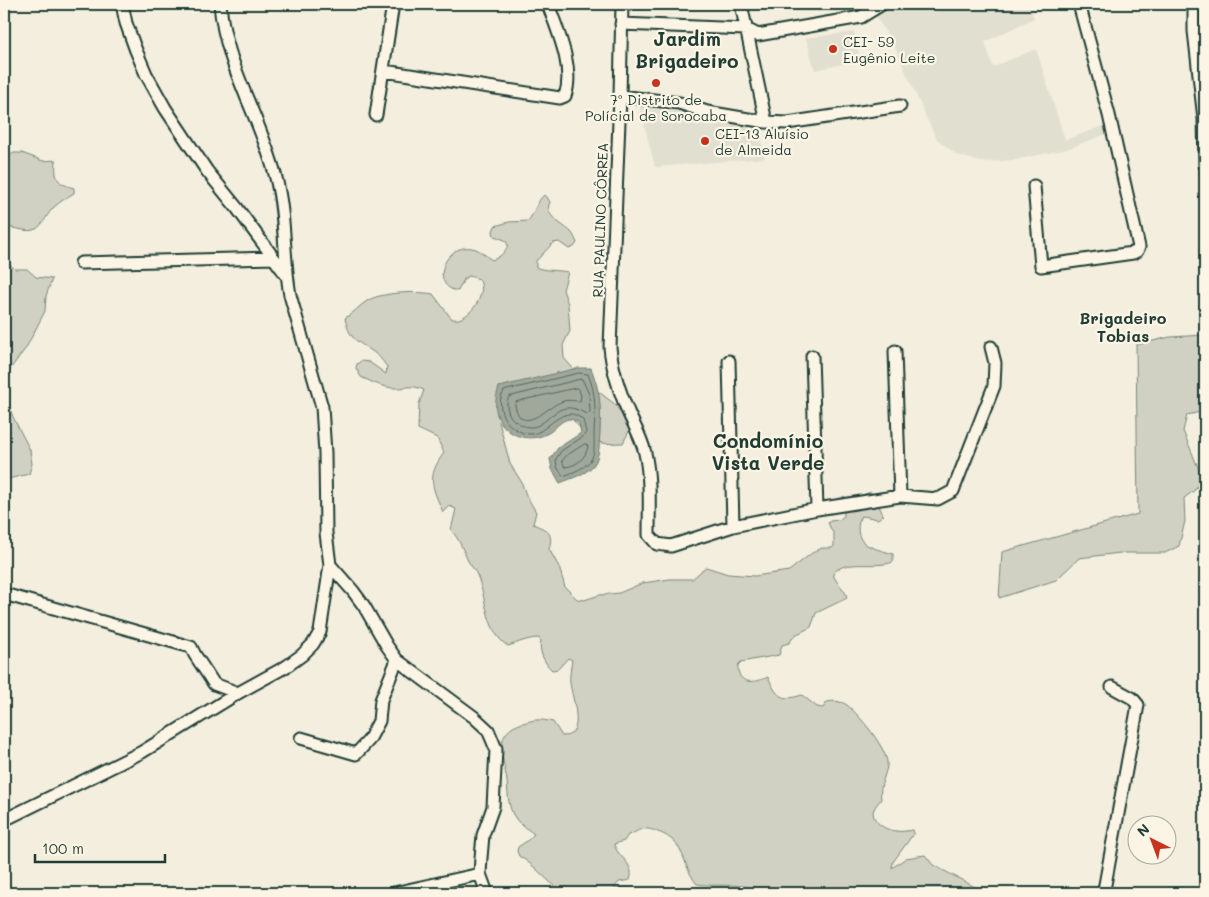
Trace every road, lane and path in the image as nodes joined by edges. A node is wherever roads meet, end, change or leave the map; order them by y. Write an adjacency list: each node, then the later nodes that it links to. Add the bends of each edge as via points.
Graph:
1 (122, 4): 20 (street, via 146,74 165,108 207,171)
2 (220, 4): 22 (street, via 230,58 276,178)
3 (393, 4): 12 (street)
4 (548, 4): 12 (street, via 566,54 568,90 565,96 560,98)
5 (622, 4): 10 (street, RUA PAULINO CÔRREA)
6 (741, 4): 11 (street)
7 (882, 4): 11 (street, via 861,17 841,21 758,35)
8 (1079, 4): 19 (street, via 1112,127 1139,247 1137,251 1041,266)
9 (1194, 4): 16 (street)
10 (621, 24): 11 (street); 13 (street, RUA PAULINO CÔRREA)
11 (746, 29): 17 (street)
12 (384, 71): 15 (street)
13 (620, 96): 17 (street, via 679,103 707,112); 29 (street, RUA PAULINO CÔRREA, via 610,347 616,378 645,453 649,535 657,544 671,546)
14 (900, 106): 17 (street, via 787,123)
15 (376, 115)
16 (1205, 119): 18 (street)
17 (766, 122)
18 (1205, 165)
19 (1034, 186)
20 (273, 258): 21 (street); 22 (street)
21 (81, 263)
22 (287, 276): 30 (street, via 322,407)
23 (991, 346): 27 (street, via 995,363 994,386 953,491 938,499)
24 (895, 351): 27 (street)
25 (812, 356): 28 (street)
26 (729, 361): 29 (street)
27 (900, 496): 28 (street)
28 (817, 509): 29 (street)
29 (733, 526)
30 (330, 565): 32 (street, via 364,606); 34 (street, via 322,624 313,644 287,666)
31 (4, 594): 34 (street, via 192,647 214,684)
32 (397, 660): 35 (street, via 381,700 379,721 369,740 356,754); 37 (street, via 474,717 488,730 496,749 493,807 483,835)
33 (1112, 687): 38 (street, via 1138,705)
34 (238, 692): 36 (street, via 142,752)
35 (300, 738)
36 (4, 820)
37 (480, 874): 39 (street); 40 (street)
38 (1104, 890)
39 (394, 893)
40 (486, 893)

